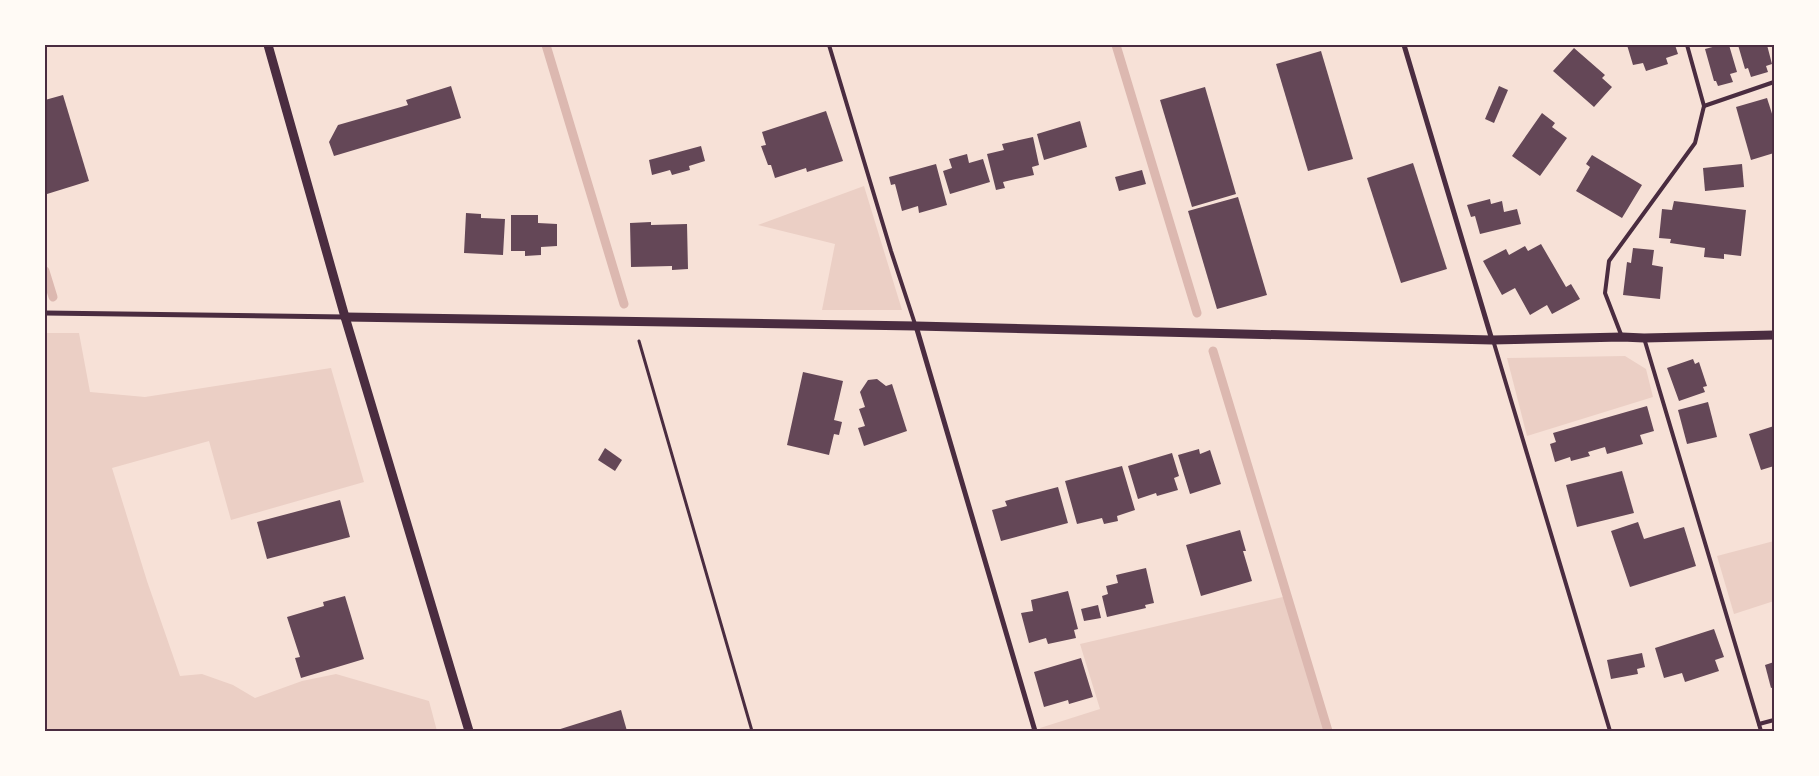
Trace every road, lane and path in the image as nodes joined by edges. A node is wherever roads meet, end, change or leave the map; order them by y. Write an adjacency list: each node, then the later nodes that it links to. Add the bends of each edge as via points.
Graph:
1 (268, 45): 8 (street)
2 (830, 45): 10 (lane)
3 (1404, 45): 14 (street)
4 (1687, 45): 6 (lane)
5 (1774, 82): 6 (lane)
6 (1704, 106): 12 (lane, via 1696,143 1609,262 1605,293)
7 (45, 313): 8 (street)
8 (344, 317): 9 (street); 17 (street)
9 (634, 322): 10 (street); 18 (path)
10 (916, 326): 14 (street); 19 (street)
11 (1774, 335): 13 (street)
12 (1622, 337): 13 (street); 14 (street)
13 (1644, 338): 16 (lane)
14 (1492, 340): 20 (lane)
15 (1774, 720): 16 (lane)
16 (1758, 724): 21 (lane)
17 (469, 731)
18 (752, 731)
19 (1035, 731)
20 (1610, 731)
21 (1760, 731)

